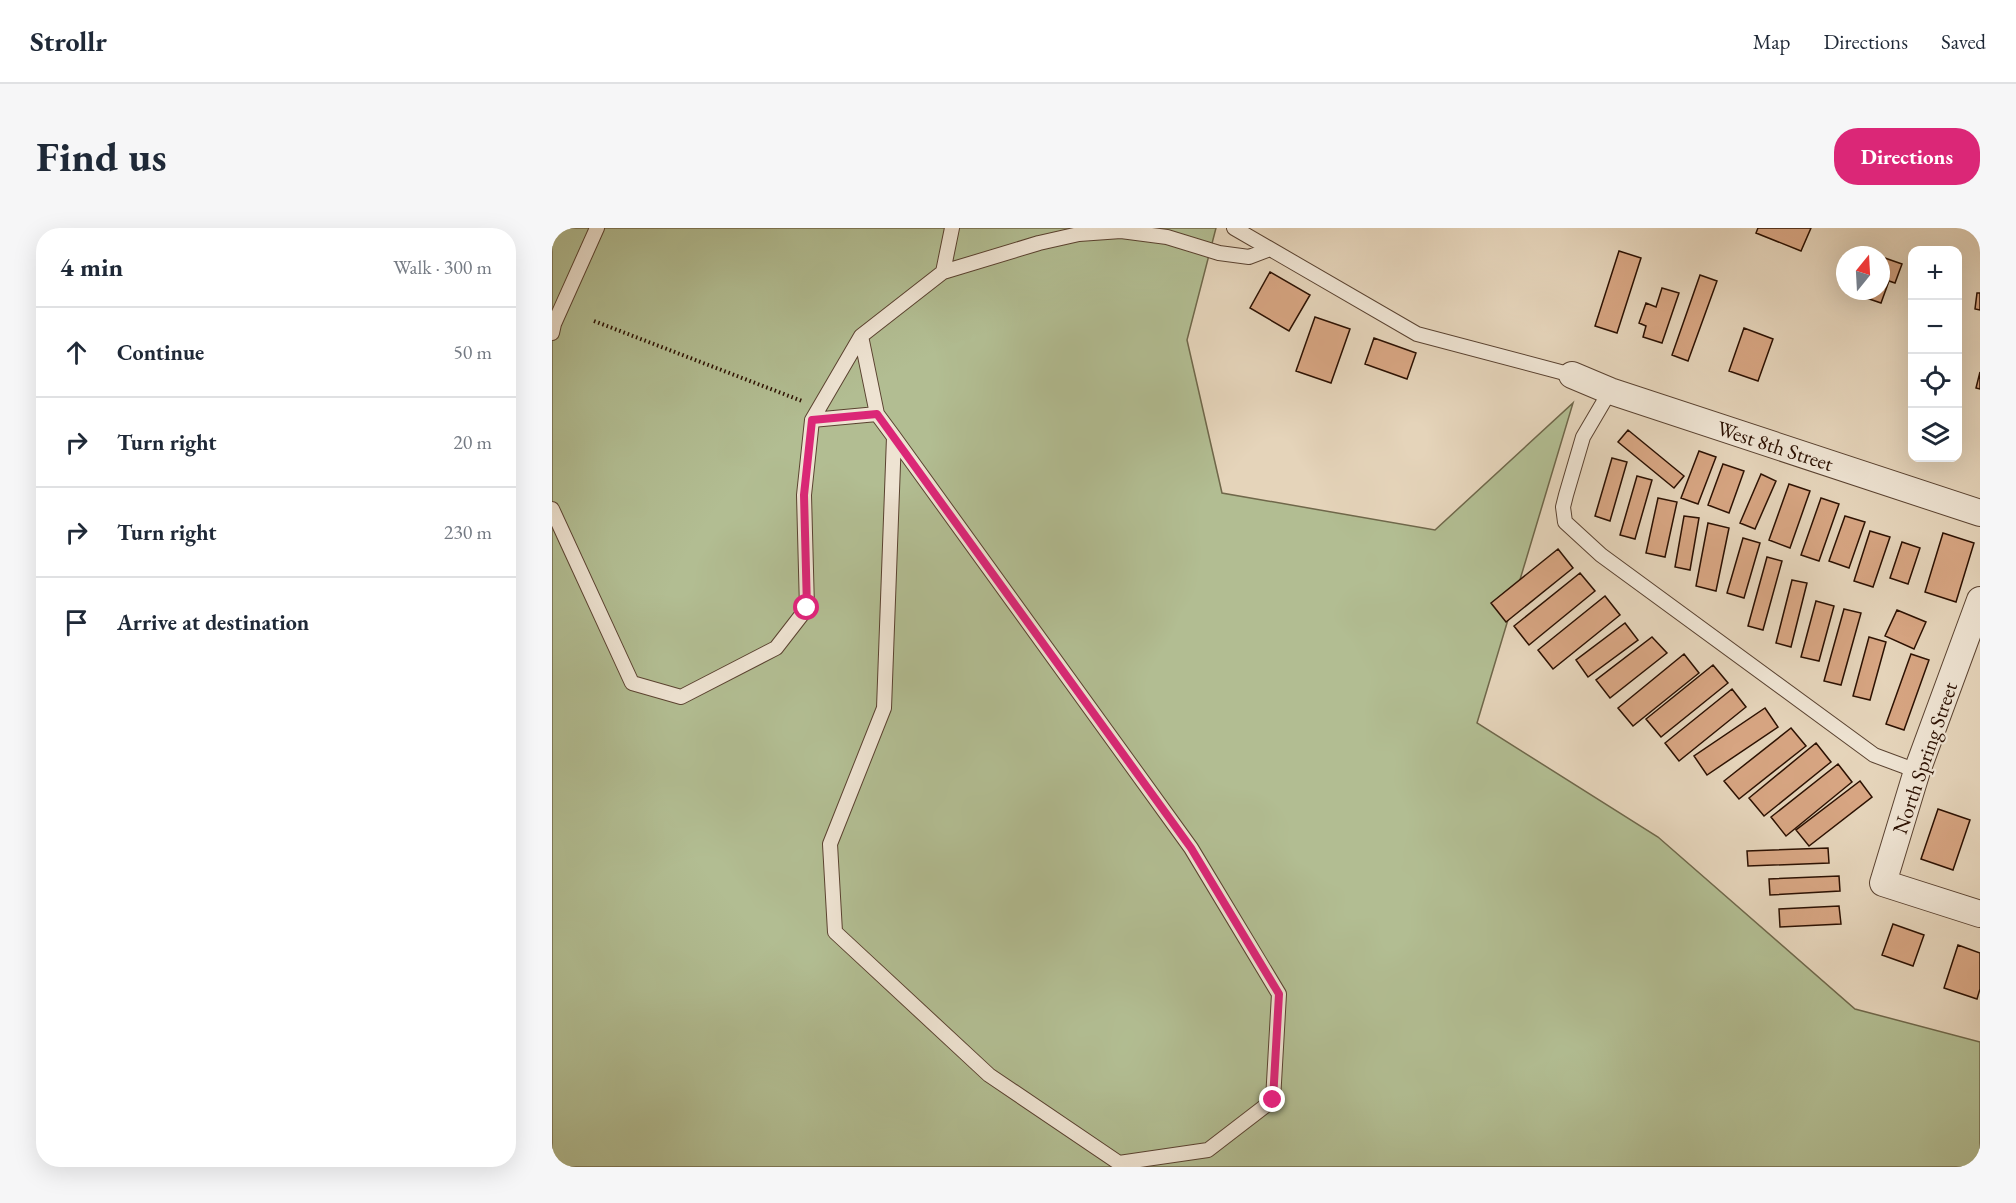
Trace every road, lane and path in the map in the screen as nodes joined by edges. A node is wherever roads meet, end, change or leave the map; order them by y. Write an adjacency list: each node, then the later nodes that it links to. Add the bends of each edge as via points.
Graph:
1 (597, 228): 7 (lane)
2 (952, 228): 5 (lane)
3 (1234, 228): 4 (lane)
4 (1270, 249): 5 (lane, via 1249,257 1219,253 1167,237 1121,231 1079,234 1039,243); 9 (lane, via 1417,334)
5 (943, 272): 8 (lane)
6 (594, 321): 11 (path)
7 (552, 333)
8 (861, 336): 11 (lane); 12 (lane)
9 (1572, 375): 10 (street, West 8th Street)
10 (1610, 391): 16 (street, West 8th Street); 18 (lane, via 1583,437 1563,507 1565,522 1601,555 1874,755)
11 (819, 408): 13 (lane)
12 (877, 414): 13 (lane); 14 (lane)
13 (812, 420): 15 (lane, via 804,495 807,608 776,648 681,697 632,683)
14 (894, 437): 14 (lane, via 1191,848 1279,994 1273,1100 1208,1150 1119,1163 989,1075 835,932 830,844 884,708)
15 (552, 509)
16 (1980, 513)
17 (1980, 600): 18 (street, North Spring Street)
18 (1917, 771): 19 (street, North Spring Street, via 1883,883)
19 (1980, 914)

